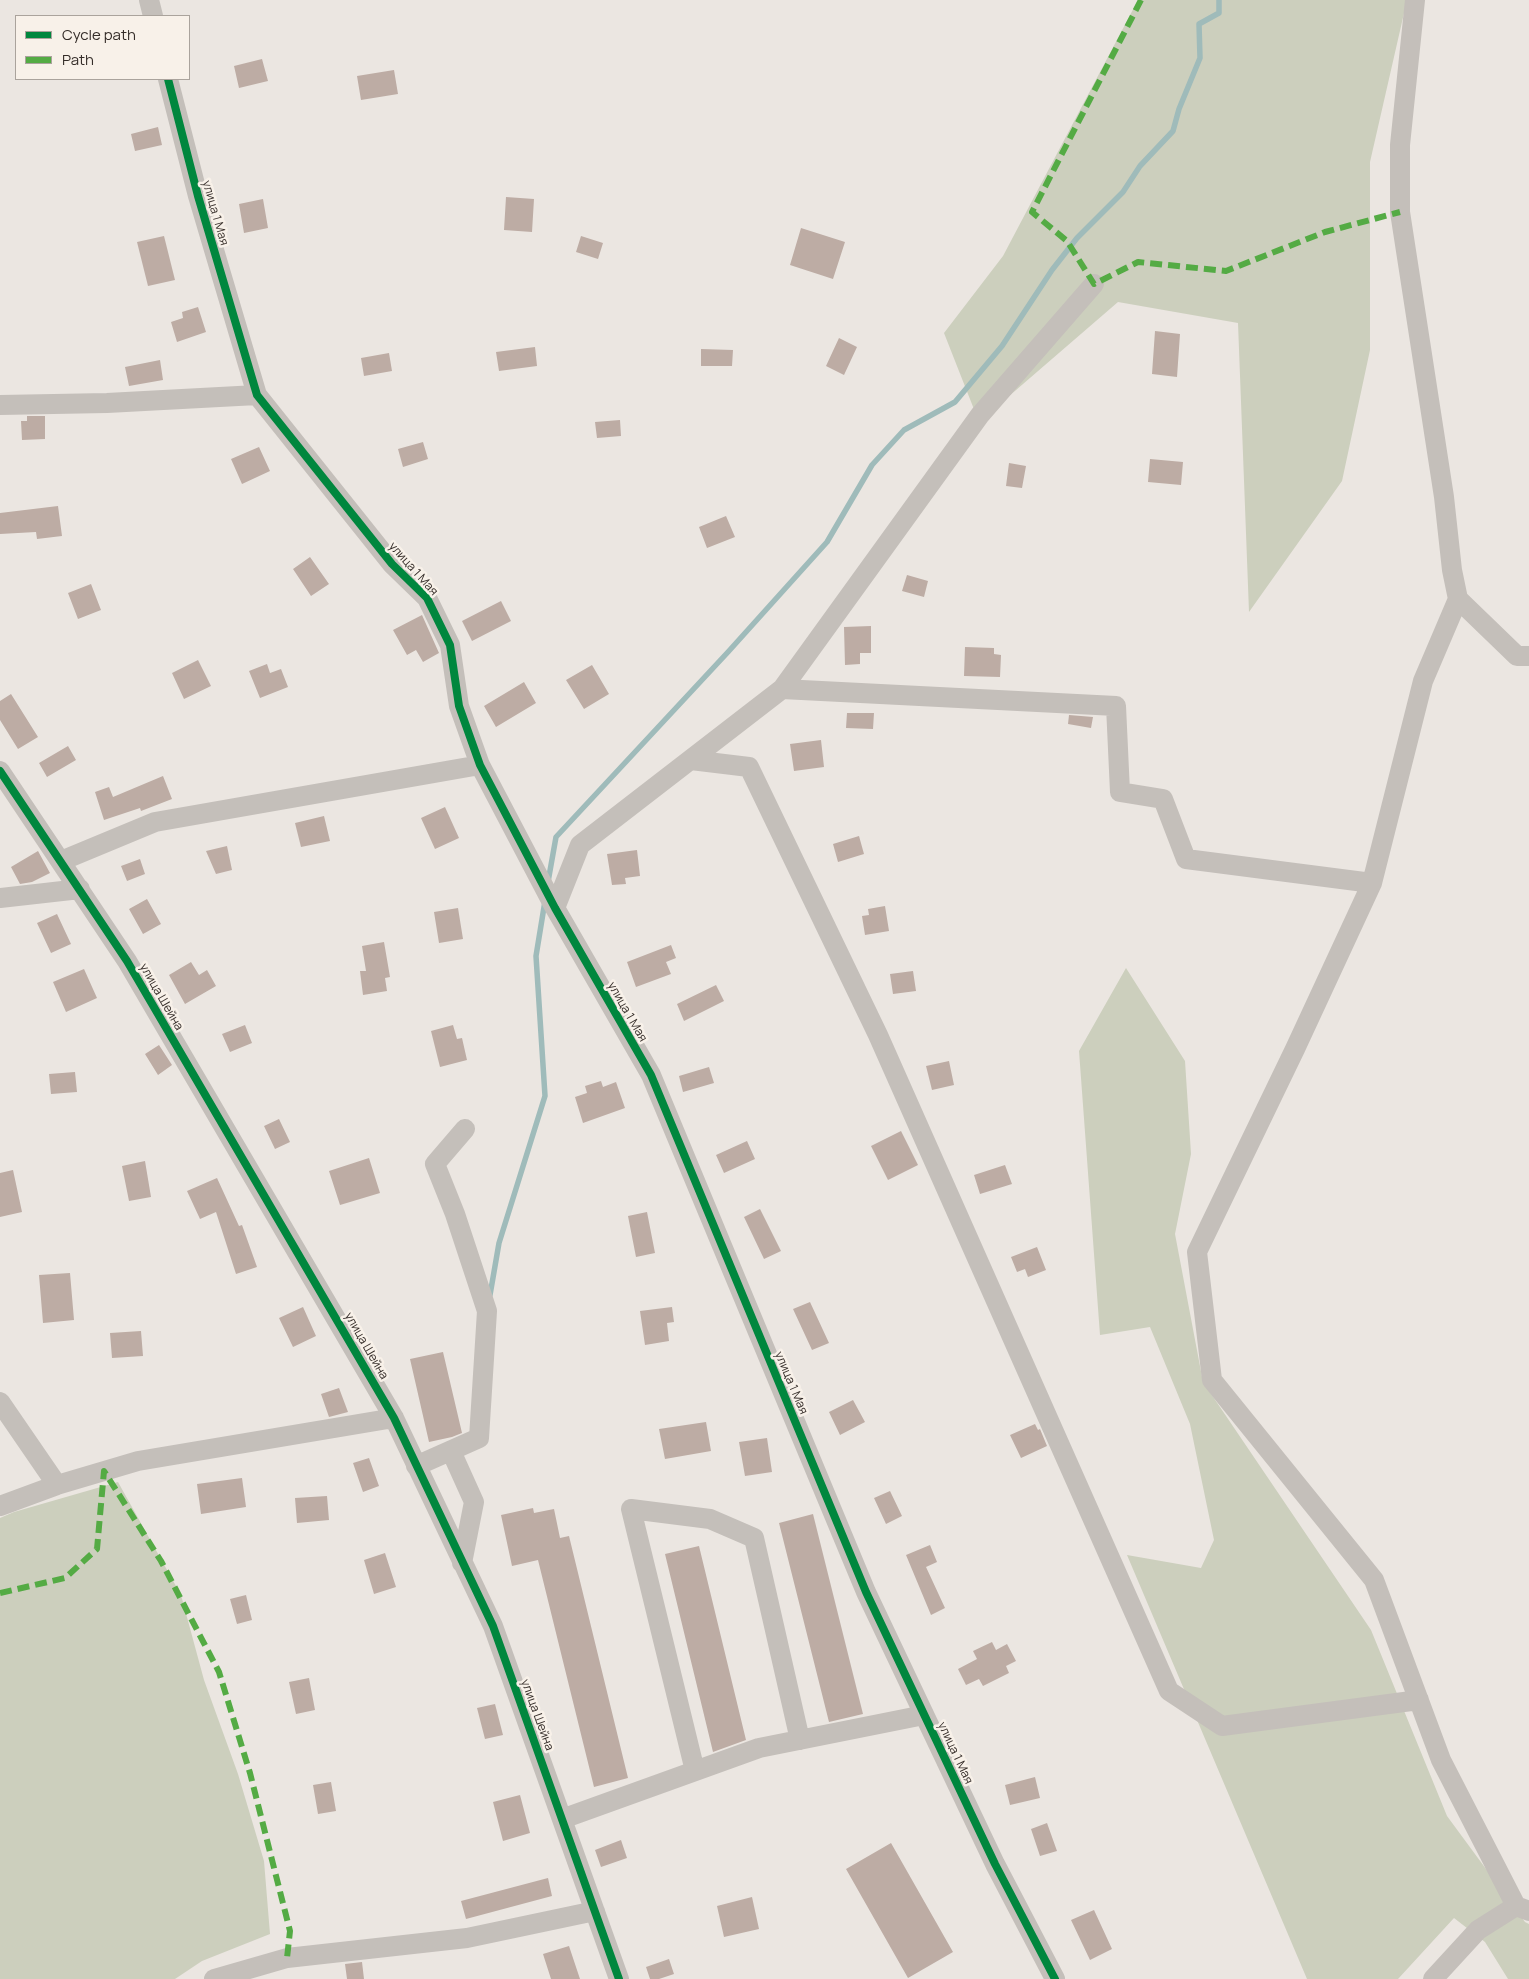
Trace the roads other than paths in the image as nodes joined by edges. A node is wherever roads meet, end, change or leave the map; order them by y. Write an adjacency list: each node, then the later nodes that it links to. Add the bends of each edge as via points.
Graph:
1 (149, 0): 3 (street)
2 (1415, 0): 8 (street, via 1400,145 1400,212)
3 (153, 15)
4 (168, 80): 6 (street, улица 1 Мая, via 198,196)
5 (1094, 284): 10 (street, via 980,416)
6 (257, 395): 7 (street); 12 (street, улица 1 Мая, via 392,564 427,598 450,645 459,706)
7 (0, 405)
8 (1458, 599): 9 (street, via 1517,656); 15 (street, via 1423,681)
9 (1529, 656)
10 (782, 689): 11 (street); 15 (street, via 1116,706 1120,792 1163,799 1186,859)
11 (691, 760): 18 (street, via 580,845); 27 (street, via 749,767 878,1035 1169,1691 1222,1726)
12 (480, 765): 14 (street, via 155,822); 18 (street, улица 1 Мая)
13 (0, 771): 14 (street, улица Шейна)
14 (61, 860): 16 (street, улица Шейна)
15 (1372, 883): 27 (street, via 1296,1050 1197,1252 1212,1380 1374,1580)
16 (80, 890): 17 (street); 21 (street, улица Шейна, via 127,961)
17 (0, 898)
18 (555, 908): 28 (street, улица 1 Мая, via 651,1075 866,1592)
19 (465, 1129): 22 (street, via 435,1164 487,1311 479,1438)
20 (0, 1402): 24 (street)
21 (394, 1418): 23 (street, улица Шейна); 24 (street, via 138,1461)
22 (451, 1451): 23 (street); 26 (street, via 474,1502)
23 (416, 1466): 26 (street, улица Шейна)
24 (57, 1485): 25 (street)
25 (0, 1506)
26 (462, 1562): 31 (street, улица Шейна, via 493,1626)
27 (1418, 1700): 32 (street, via 1441,1760)
28 (924, 1715): 29 (street); 36 (street, улица 1 Мая, via 995,1864)
29 (800, 1740): 30 (street, via 759,1748); 30 (street, via 754,1538 710,1519 631,1509)
30 (695, 1771): 31 (street)
31 (562, 1819): 33 (street, улица Шейна)
32 (1523, 1908): 37 (street, via 1478,1930)
33 (595, 1911): 34 (street, via 467,1938 286,1958); 35 (street, улица Шейна)
34 (214, 1979)
35 (619, 1979)
36 (1055, 1979)
37 (1433, 1979)

